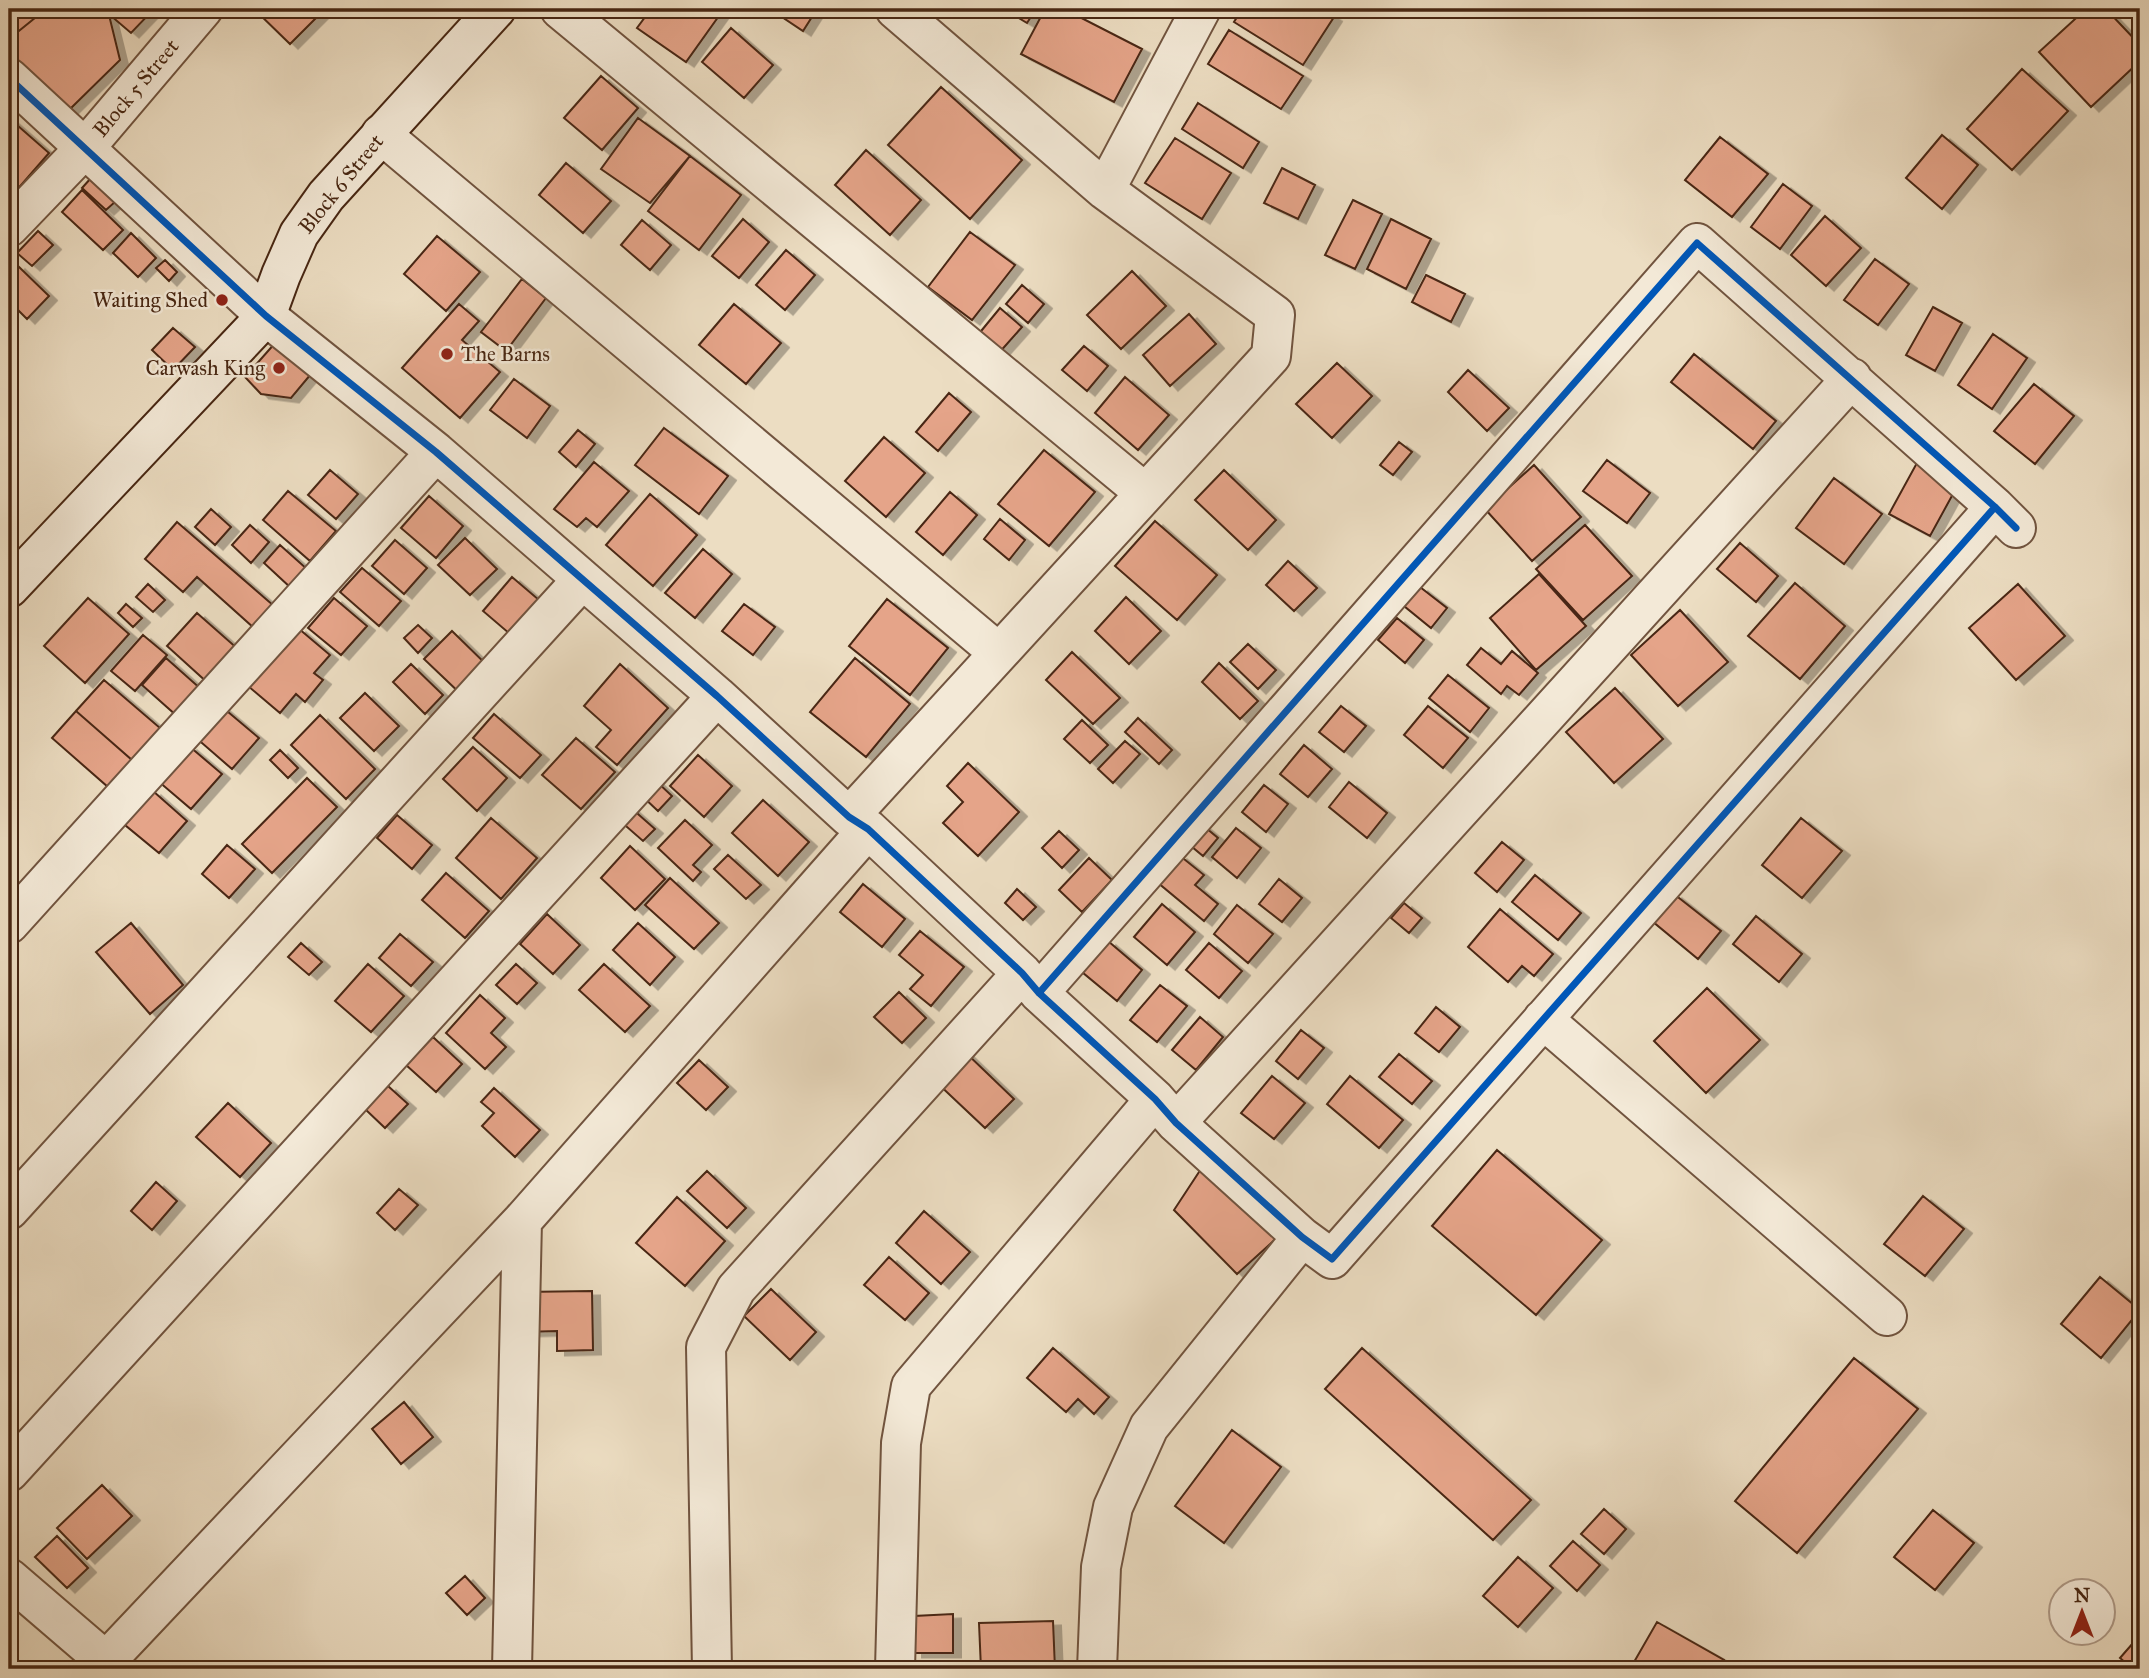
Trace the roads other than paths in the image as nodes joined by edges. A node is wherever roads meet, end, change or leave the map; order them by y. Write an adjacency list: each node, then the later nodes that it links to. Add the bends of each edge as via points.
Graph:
1 (203, 9): 8 (street, Block 5 Street)
2 (496, 9): 7 (street, Block 6 Street)
3 (560, 9): 14 (street)
4 (895, 9): 9 (street)
5 (1201, 9): 9 (street)
6 (9, 78): 8 (street)
7 (381, 134): 11 (street, Block 6 Street, via 299,234); 17 (street)
8 (85, 148): 10 (street, Block 5 Street); 11 (street)
9 (1105, 190): 14 (street, via 1275,315 1270,356)
10 (9, 227)
11 (266, 316): 13 (street); 16 (street, Block 6 Street)
12 (1852, 378): 21 (street, via 1697,243); 22 (street, via 2006,517); 23 (street)
13 (436, 452): 15 (street); 20 (street)
14 (1145, 493): 17 (street)
15 (581, 581): 18 (street); 24 (street)
16 (9, 589)
17 (999, 653): 19 (street)
18 (716, 696): 19 (street); 28 (street)
19 (858, 823): 21 (street); 25 (street)
20 (9, 924)
21 (1030, 983): 23 (street); 32 (street, via 736,1289 706,1348)
22 (1543, 1019): 26 (street, via 1332,1259); 27 (street)
23 (1165, 1111): 26 (street); 33 (street, via 911,1386 901,1443)
24 (9, 1210)
25 (522, 1220): 30 (street); 31 (street)
26 (1302, 1237): 34 (street, via 1149,1427 1113,1507 1101,1567)
27 (1887, 1317)
28 (9, 1472)
29 (9, 1578): 30 (street)
30 (111, 1665)
31 (512, 1669)
32 (712, 1669)
33 (895, 1669)
34 (1097, 1669)

